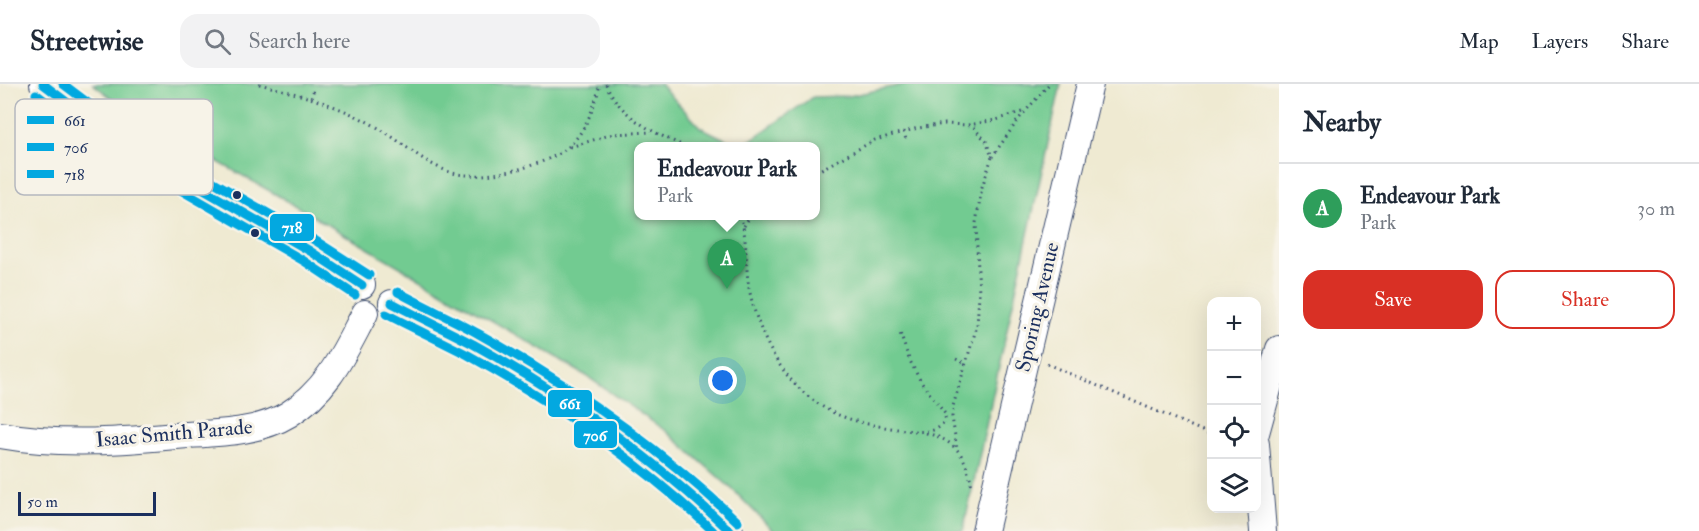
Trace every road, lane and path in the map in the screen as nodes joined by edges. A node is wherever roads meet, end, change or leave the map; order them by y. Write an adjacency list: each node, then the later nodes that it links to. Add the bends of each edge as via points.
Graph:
1 (43, 84): 9 (street)
2 (259, 84): 8 (path)
3 (600, 84): 16 (path, via 586,123)
4 (606, 84): 13 (path, via 623,109)
5 (1049, 84): 10 (path)
6 (1090, 84): 28 (street, Sporing Avenue)
7 (314, 88): 8 (path)
8 (311, 98): 16 (path, via 362,119 427,161 462,175 500,174 536,163)
9 (63, 99)
10 (1024, 112): 11 (path); 17 (path)
11 (967, 125): 12 (path); 17 (path, via 986,141)
12 (904, 130): 14 (path); 18 (path, via 866,144)
13 (651, 132): 15 (path); 16 (path, via 613,134)
14 (906, 140)
15 (673, 142)
16 (568, 147)
17 (992, 157): 30 (path, via 978,204 979,308)
18 (820, 170)
19 (213, 195): 23 (street)
20 (742, 220): 22 (path)
21 (748, 220): 22 (path)
22 (744, 226): 34 (path, via 752,303 775,359 793,384 835,414)
23 (362, 285): 24 (street, via 382,281 392,291); 25 (street, via 357,298)
24 (392, 303): 25 (street, via 382,314); 40 (street, via 472,344 609,427 671,476)
25 (365, 313): 36 (street, Isaac Smith Parade, via 327,380 288,414 269,423 241,430 106,441 40,441)
26 (899, 330): 31 (path, via 921,382)
27 (1279, 349): 33 (street)
28 (1026, 355): 35 (path); 41 (street, Sporing Avenue)
29 (956, 359): 30 (path)
30 (965, 363): 32 (path)
31 (946, 415): 32 (path); 34 (path, via 941,426)
32 (952, 415): 37 (path)
33 (1261, 418)
34 (924, 433): 37 (path, via 945,439)
35 (1207, 433)
36 (0, 435)
37 (957, 448): 39 (path)
38 (1258, 459): 42 (street)
39 (972, 491)
40 (730, 531)
41 (985, 531)
42 (1263, 531)

